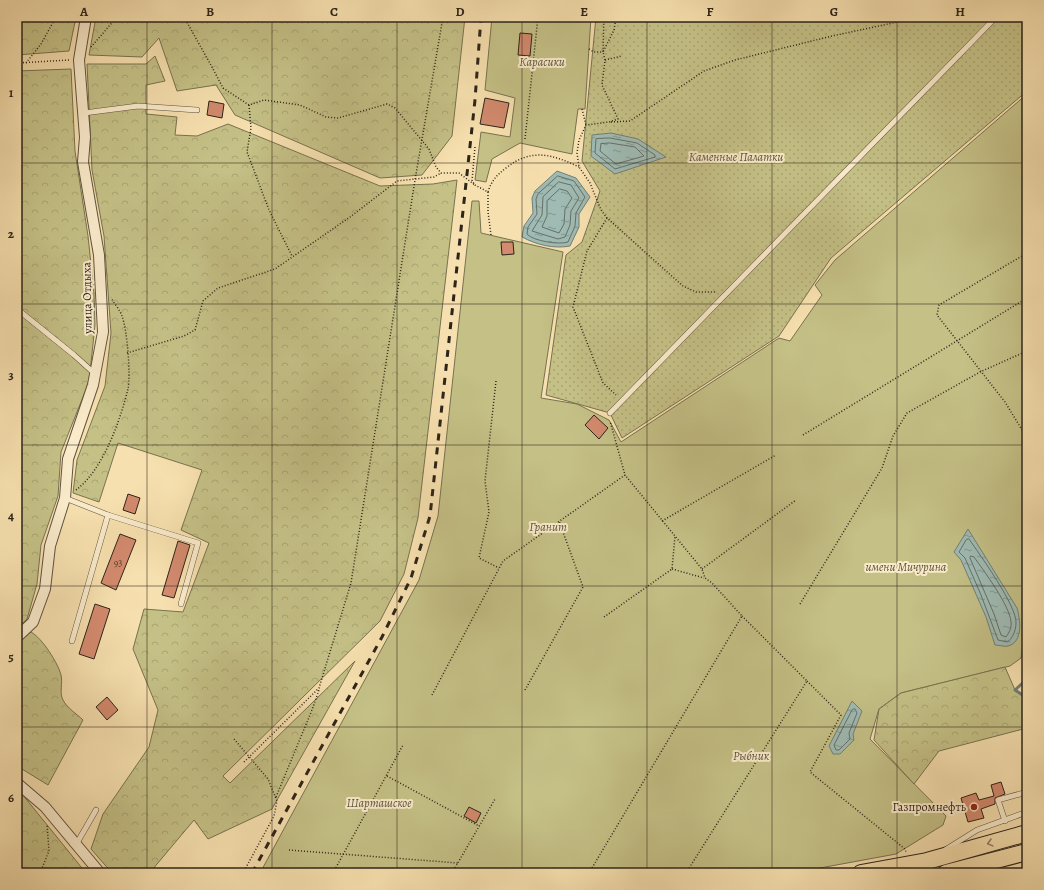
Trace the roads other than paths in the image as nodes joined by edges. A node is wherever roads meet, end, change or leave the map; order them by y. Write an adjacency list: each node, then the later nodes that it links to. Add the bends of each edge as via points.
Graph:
1 (86, 17): 4 (street, улица Отдыха, via 79,60)
2 (996, 17): 7 (lane)
3 (197, 110): 4 (lane, via 138,106)
4 (84, 113): 6 (street, улица Отдыха, via 84,162 96,233 103,332)
5 (17, 309): 6 (lane)
6 (94, 373): 8 (street, улица Отдыха, via 93,385 68,459)
7 (610, 413)
8 (65, 498): 9 (lane); 11 (street, улица Отдыха, via 50,546 45,589 33,622)
9 (108, 515): 10 (lane, via 198,543); 12 (lane)
10 (181, 604)
11 (17, 636)
12 (72, 641)
13 (17, 783): 19 (street, via 45,807)
14 (1027, 792): 17 (lane, via 998,800)
15 (96, 810): 19 (lane)
16 (1027, 812): 17 (lane)
17 (1004, 821): 21 (lane, via 977,830)
18 (1027, 833): 21 (main road, one-way to 21)
19 (77, 843): 22 (street)
20 (1027, 852): 24 (main road)
21 (927, 861): 23 (main road)
22 (100, 873)
23 (860, 873)
24 (946, 873)

